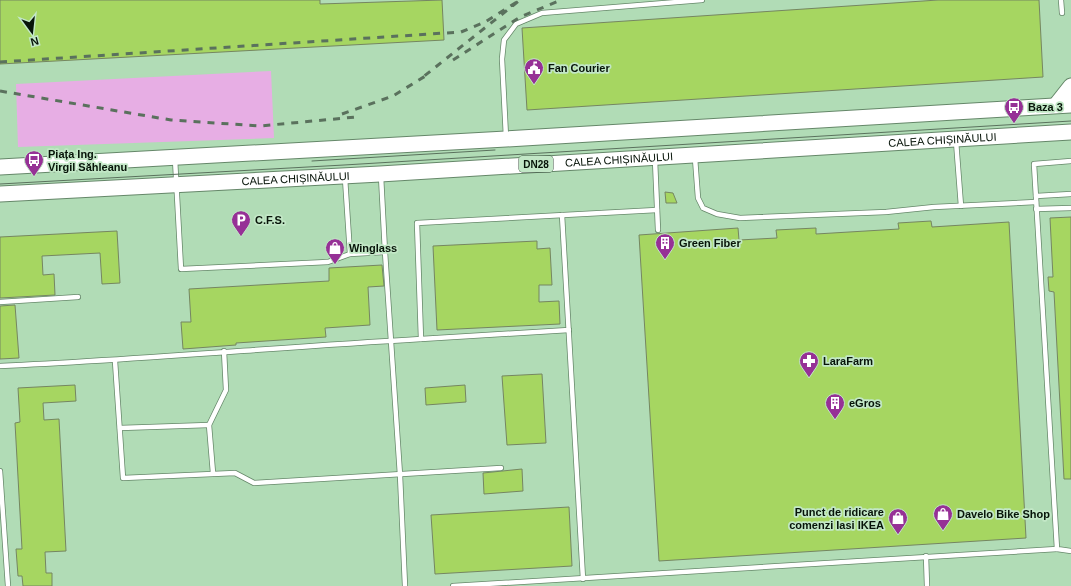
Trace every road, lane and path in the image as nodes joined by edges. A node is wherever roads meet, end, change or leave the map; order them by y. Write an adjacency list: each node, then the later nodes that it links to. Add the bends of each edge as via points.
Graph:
1 (702, 0): 9 (lane, via 542,13 516,24 504,40 502,59)
2 (1062, 0): 3 (lane)
3 (1062, 13)
4 (1071, 86): 5 (main road)
5 (1056, 105): 6 (main road); 9 (main road)
6 (1071, 105)
7 (1071, 132): 8 (main road, CALEA CHIȘINĂULUI / DN28)
8 (956, 138): 10 (main road, CALEA CHIȘINĂULUI / DN28); 22 (lane)
9 (506, 139): 11 (main road)
10 (695, 154): 12 (main road, CALEA CHIȘINĂULUI / DN28); 22 (lane, via 698,198 703,208 717,214 740,218 764,218)
11 (175, 156): 14 (main road); 17 (lane)
12 (655, 157): 15 (main road, CALEA CHIȘINĂULUI / DN28); 25 (lane)
13 (1071, 161): 20 (lane, via 1034,164)
14 (0, 167)
15 (380, 174): 16 (main road, CALEA CHIȘINĂULUI / DN28); 28 (lane)
16 (344, 176): 17 (main road, CALEA CHIȘINĂULUI / DN28); 29 (lane)
17 (176, 184): 18 (main road, CALEA CHIȘINĂULUI / DN28); 29 (lane, via 181,269 328,262)
18 (0, 194)
19 (1071, 194): 20 (lane)
20 (1036, 196): 21 (lane)
21 (1036, 202): 22 (lane); 24 (lane)
22 (961, 206)
23 (1071, 208): 24 (lane)
24 (1036, 209): 44 (lane)
25 (657, 210): 26 (lane); 27 (lane)
26 (562, 215): 32 (lane); 33 (lane, via 417,223)
27 (658, 230)
28 (385, 252): 29 (lane); 34 (lane)
29 (350, 254)
30 (78, 297): 31 (lane)
31 (0, 302)
32 (569, 330): 33 (lane); 47 (lane)
33 (420, 339): 34 (lane)
34 (390, 341): 35 (lane); 43 (lane)
35 (224, 351): 36 (lane); 38 (lane, via 226,390)
36 (115, 361): 37 (lane); 39 (lane)
37 (0, 366)
38 (209, 425): 39 (lane); 42 (lane)
39 (120, 428): 42 (lane, via 123,478)
40 (501, 468): 43 (lane)
41 (0, 471): 48 (lane)
42 (213, 473): 43 (lane, via 235,473 254,483)
43 (400, 475): 49 (lane)
44 (1056, 549): 45 (lane); 46 (lane)
45 (1071, 551)
46 (926, 556): 47 (lane); 51 (lane)
47 (583, 579): 50 (lane)
48 (8, 586)
49 (405, 586)
50 (453, 586)
51 (927, 586)

